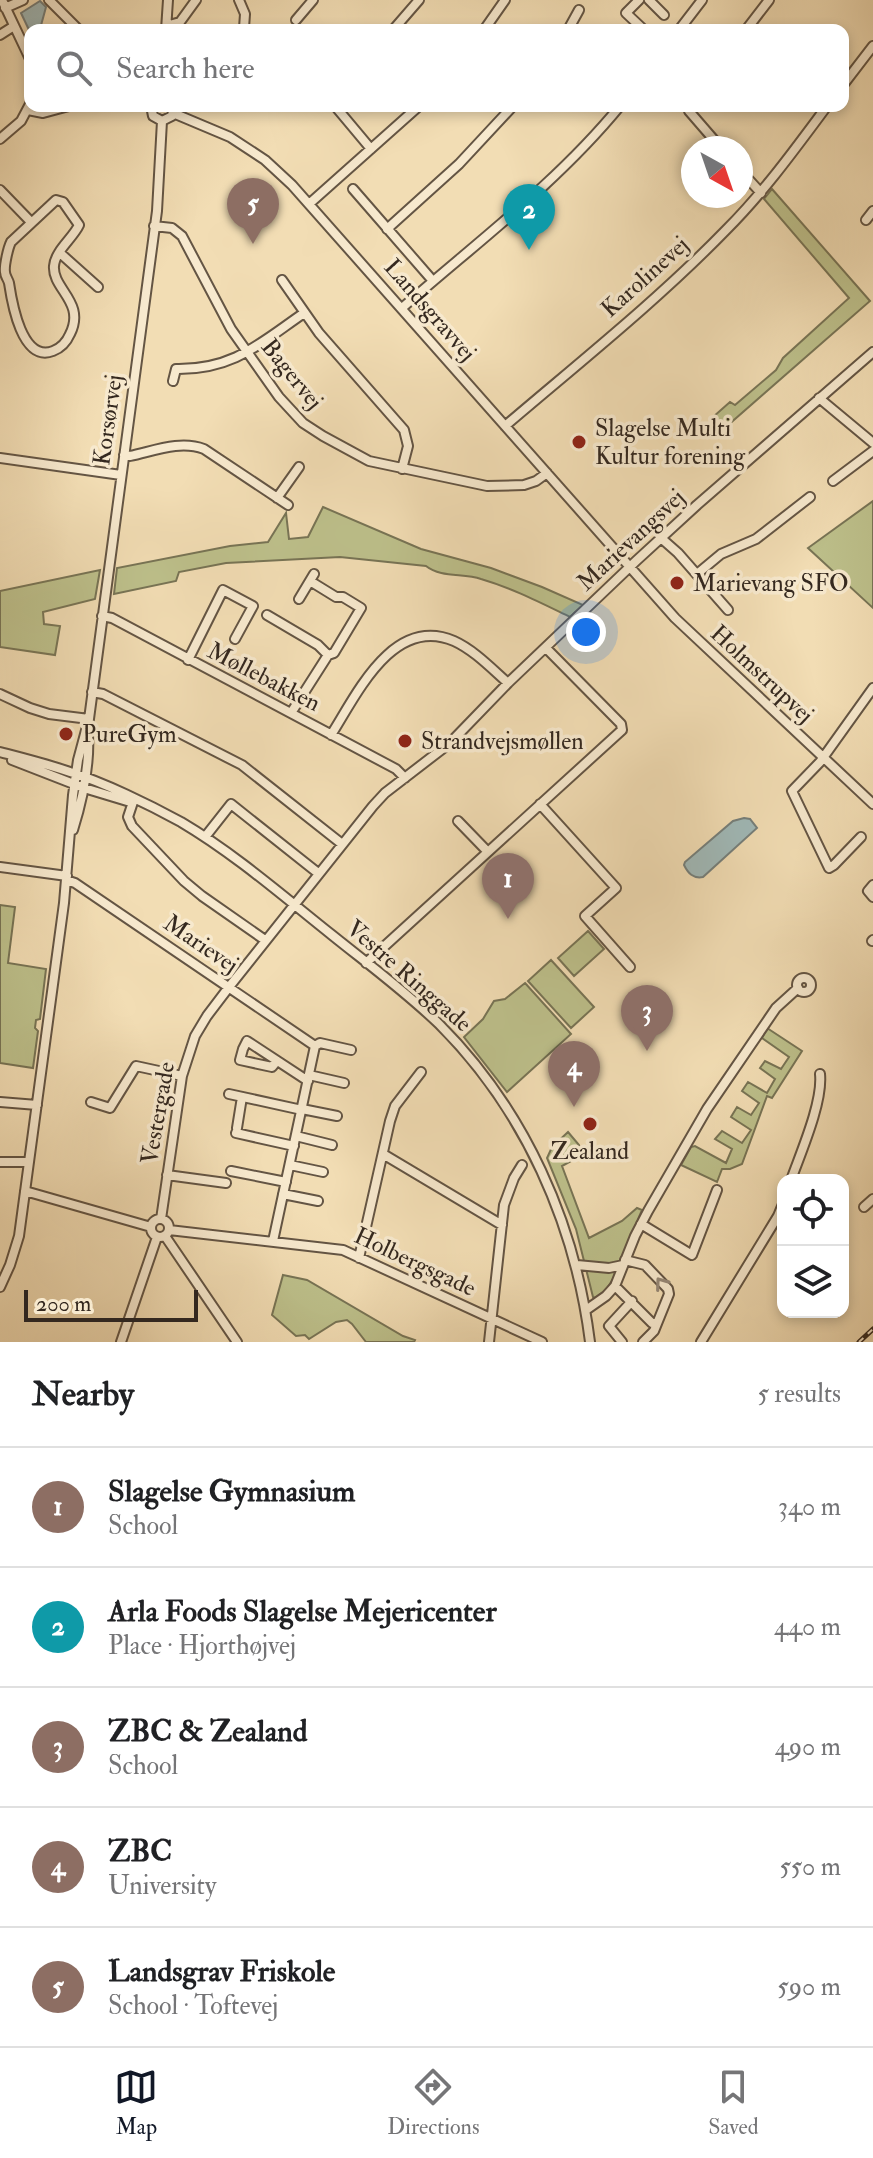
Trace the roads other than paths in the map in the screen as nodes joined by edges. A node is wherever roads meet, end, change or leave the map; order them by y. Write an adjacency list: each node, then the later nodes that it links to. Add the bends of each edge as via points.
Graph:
1 (23, 0): 13 (street)
2 (49, 0): 17 (street)
3 (168, 0): 18 (street)
4 (196, 0): 19 (street)
5 (239, 0): 20 (street)
6 (313, 0): 16 (street)
7 (419, 0): 21 (street)
8 (505, 0): 22 (street)
9 (639, 0): 24 (street, via 626,13)
10 (649, 0): 15 (street)
11 (702, 0): 25 (street)
12 (769, 0): 26 (street)
13 (3, 4): 27 (street)
14 (579, 10): 23 (street)
15 (664, 15)
16 (296, 20)
17 (73, 24)
18 (166, 24)
19 (175, 24)
20 (244, 24)
21 (398, 24)
22 (488, 24)
23 (571, 24)
24 (638, 24)
25 (684, 24)
26 (751, 24)
27 (14, 26): 28 (street); 30 (street)
28 (0, 35)
29 (873, 46): 31 (street)
30 (24, 47)
31 (849, 77)
32 (26, 112): 44 (street)
33 (152, 112): 42 (street)
34 (173, 112): 42 (street)
35 (178, 112): 50 (street, Landsgravvej, via 249,149)
36 (340, 112): 45 (street)
37 (412, 112): 45 (street)
38 (507, 112): 55 (street)
39 (615, 112): 59 (street, via 546,184)
40 (690, 112): 43 (street)
41 (822, 112): 49 (street, Karolinevej)
42 (162, 121): 54 (street, Korsørvej)
43 (711, 136)
44 (0, 139)
45 (371, 149): 50 (street)
46 (753, 184): 49 (street)
47 (353, 189): 55 (street)
48 (0, 190): 53 (street)
49 (761, 193): 67 (street, Karolinevej, via 694,261)
50 (309, 204): 61 (street, Landsgravvej)
51 (873, 211): 52 (street)
52 (866, 220)
53 (31, 222): 56 (street, via 52,202 63,202 79,225); 57 (street, via 8,247)
54 (154, 226): 63 (street, Bagervej, via 172,228 182,236); 70 (street, Korsørvej)
55 (387, 229): 59 (street)
56 (60, 253): 57 (street, via 53,269 72,303 74,324 63,344 49,352 34,349 19,326); 60 (street)
57 (2, 272)
58 (282, 280): 62 (street)
59 (433, 281): 61 (street)
60 (98, 287)
61 (402, 308): 67 (street, Landsgravvej)
62 (304, 313): 63 (street); 73 (street, via 404,430 408,446)
63 (247, 351): 65 (street, via 213,367 176,369); 73 (street, Bagervej, via 303,423 358,457)
64 (873, 352): 66 (street, Marievangsvej)
65 (173, 381)
66 (819, 398): 68 (street); 80 (street, Marievangsvej)
67 (505, 426): 74 (street, Landsgravvej)
68 (873, 443)
69 (873, 451): 76 (street)
70 (124, 455): 75 (street, Korsørvej); 78 (street, via 195,446)
71 (0, 458): 75 (street)
72 (299, 467): 78 (street)
73 (402, 469): 74 (street, Bagervej, via 499,487 532,483)
74 (547, 473): 81 (street, Landsgravvej)
75 (121, 475): 86 (street, Korsørvej)
76 (833, 481)
77 (810, 497): 82 (street, via 756,539 721,554)
78 (277, 498): 79 (street)
79 (288, 505)
80 (661, 538): 81 (street, Marievangsvej); 82 (street)
81 (629, 568): 88 (street, Marievangsvej); 99 (street, Holmstrupvej, via 694,638)
82 (697, 574): 84 (street)
83 (299, 599): 89 (street, via 312,578 361,608)
84 (728, 610)
85 (267, 615): 89 (street)
86 (102, 616): 90 (street, Møllebakken); 93 (street, Korsørvej)
87 (235, 639): 90 (street, via 253,606 223,590)
88 (546, 648): 91 (street, Marievangsvej); 103 (street, via 623,728)
89 (328, 655): 95 (street)
90 (188, 660): 95 (street, Møllebakken)
91 (508, 683): 97 (street, via 452,640 413,638 390,652 370,674); 100 (street, Marievangsvej, via 450,743)
92 (873, 688): 99 (street)
93 (92, 692): 96 (street, Korsørvej); 108 (street, via 242,765)
94 (0, 694): 96 (street, via 30,708)
95 (291, 713): 97 (street, Møllebakken)
96 (88, 722): 101 (street, Korsørvej)
97 (331, 735): 100 (street, Møllebakken)
98 (0, 754): 101 (street)
99 (823, 757): 104 (street, Holmstrupvej); 107 (street, via 792,791 829,868)
100 (405, 778): 108 (street, Marievangsvej)
101 (80, 781): 102 (street, Vestre Ringgade); 102 (street, Vestre Ringgade); 112 (street, Korsørvej, via 82,803)
102 (136, 802): 106 (street, Vestre Ringgade); 116 (street, via 129,821 142,837 184,881)
103 (540, 804): 109 (street); 118 (street, via 616,888 585,916)
104 (873, 804)
105 (458, 821): 109 (street)
106 (205, 837): 111 (street, via 231,804); 115 (street, Vestre Ringgade)
107 (861, 837)
108 (342, 844): 111 (street, Marievangsvej)
109 (488, 852): 117 (street)
110 (0, 867): 112 (street)
111 (318, 873): 115 (street, Marievangsvej)
112 (66, 878): 119 (street, Marievej); 133 (street, Korsørvej)
113 (873, 885): 114 (street, via 868,891)
114 (873, 897)
115 (294, 904): 116 (street, Vestergade); 117 (street, Vestre Ringgade)
116 (265, 940): 119 (street, Vestergade)
117 (366, 963): 165 (street, Vestre Ringgade, via 438,1024 501,1099 548,1183)
118 (630, 967)
119 (229, 987): 121 (street, Marievej); 126 (street, Vestergade, via 195,1036)
120 (798, 988): 158 (street, via 746,1049)
121 (314, 1044): 122 (street); 127 (street)
122 (351, 1050)
123 (277, 1061): 127 (street)
124 (421, 1072): 139 (street, via 395,1106)
125 (820, 1074): 146 (street, via 814,1112)
126 (182, 1076): 132 (street, via 136,1066 110,1108); 147 (street, Vestergade)
127 (309, 1078): 128 (street); 134 (street)
128 (344, 1083)
129 (229, 1094): 130 (street)
130 (242, 1097): 134 (street); 138 (street, via 236,1131)
131 (0, 1102): 133 (street)
132 (91, 1102)
133 (37, 1105): 141 (street, Korsørvej)
134 (302, 1109): 135 (street); 136 (street)
135 (337, 1116)
136 (296, 1136): 137 (street); 138 (street)
137 (332, 1145)
138 (294, 1146): 142 (street)
139 (383, 1154): 159 (street); 163 (street)
140 (0, 1162): 141 (street)
141 (28, 1162): 151 (street, Korsørvej)
142 (290, 1165): 145 (street); 148 (street)
143 (522, 1165): 159 (street, via 508,1192)
144 (231, 1171): 148 (street)
145 (323, 1172)
146 (793, 1174)
147 (167, 1175): 149 (street); 156 (street, Vestergade)
148 (286, 1182): 152 (street)
149 (226, 1183)
150 (717, 1190): 158 (street, via 692,1255)
151 (25, 1191): 160 (street); 167 (street, Korsørvej, via 16,1249)
152 (283, 1194): 154 (street); 162 (street)
153 (873, 1199): 155 (street)
154 (318, 1201)
155 (864, 1207)
156 (161, 1219): 160 (street); 161 (street, via 168,1223)
157 (777, 1222): 179 (street)
158 (641, 1224): 164 (street)
159 (502, 1225): 170 (street)
160 (151, 1227): 161 (street, via 152,1233)
161 (164, 1234): 162 (street, Holbergsgade); 172 (street); 173 (street)
162 (273, 1241): 163 (street, Holbergsgade, via 335,1247)
163 (359, 1258): 170 (street, Holbergsgade)
164 (624, 1263): 165 (street, via 609,1268); 166 (street); 171 (street, one-way to 164, via 668,1289 645,1265)
165 (577, 1265): 169 (street, Vestre Ringgade)
166 (615, 1286): 168 (street); 169 (street)
167 (0, 1287)
168 (632, 1301): 171 (street); 177 (street, via 609,1326)
169 (586, 1310): 176 (street, Vestre Ringgade)
170 (491, 1319): 174 (street); 175 (street, Holbergsgade)
171 (657, 1323): 178 (street)
172 (121, 1342)
173 (237, 1342)
174 (489, 1342)
175 (542, 1342)
176 (590, 1342)
177 (622, 1342)
178 (643, 1342)
179 (701, 1342)

